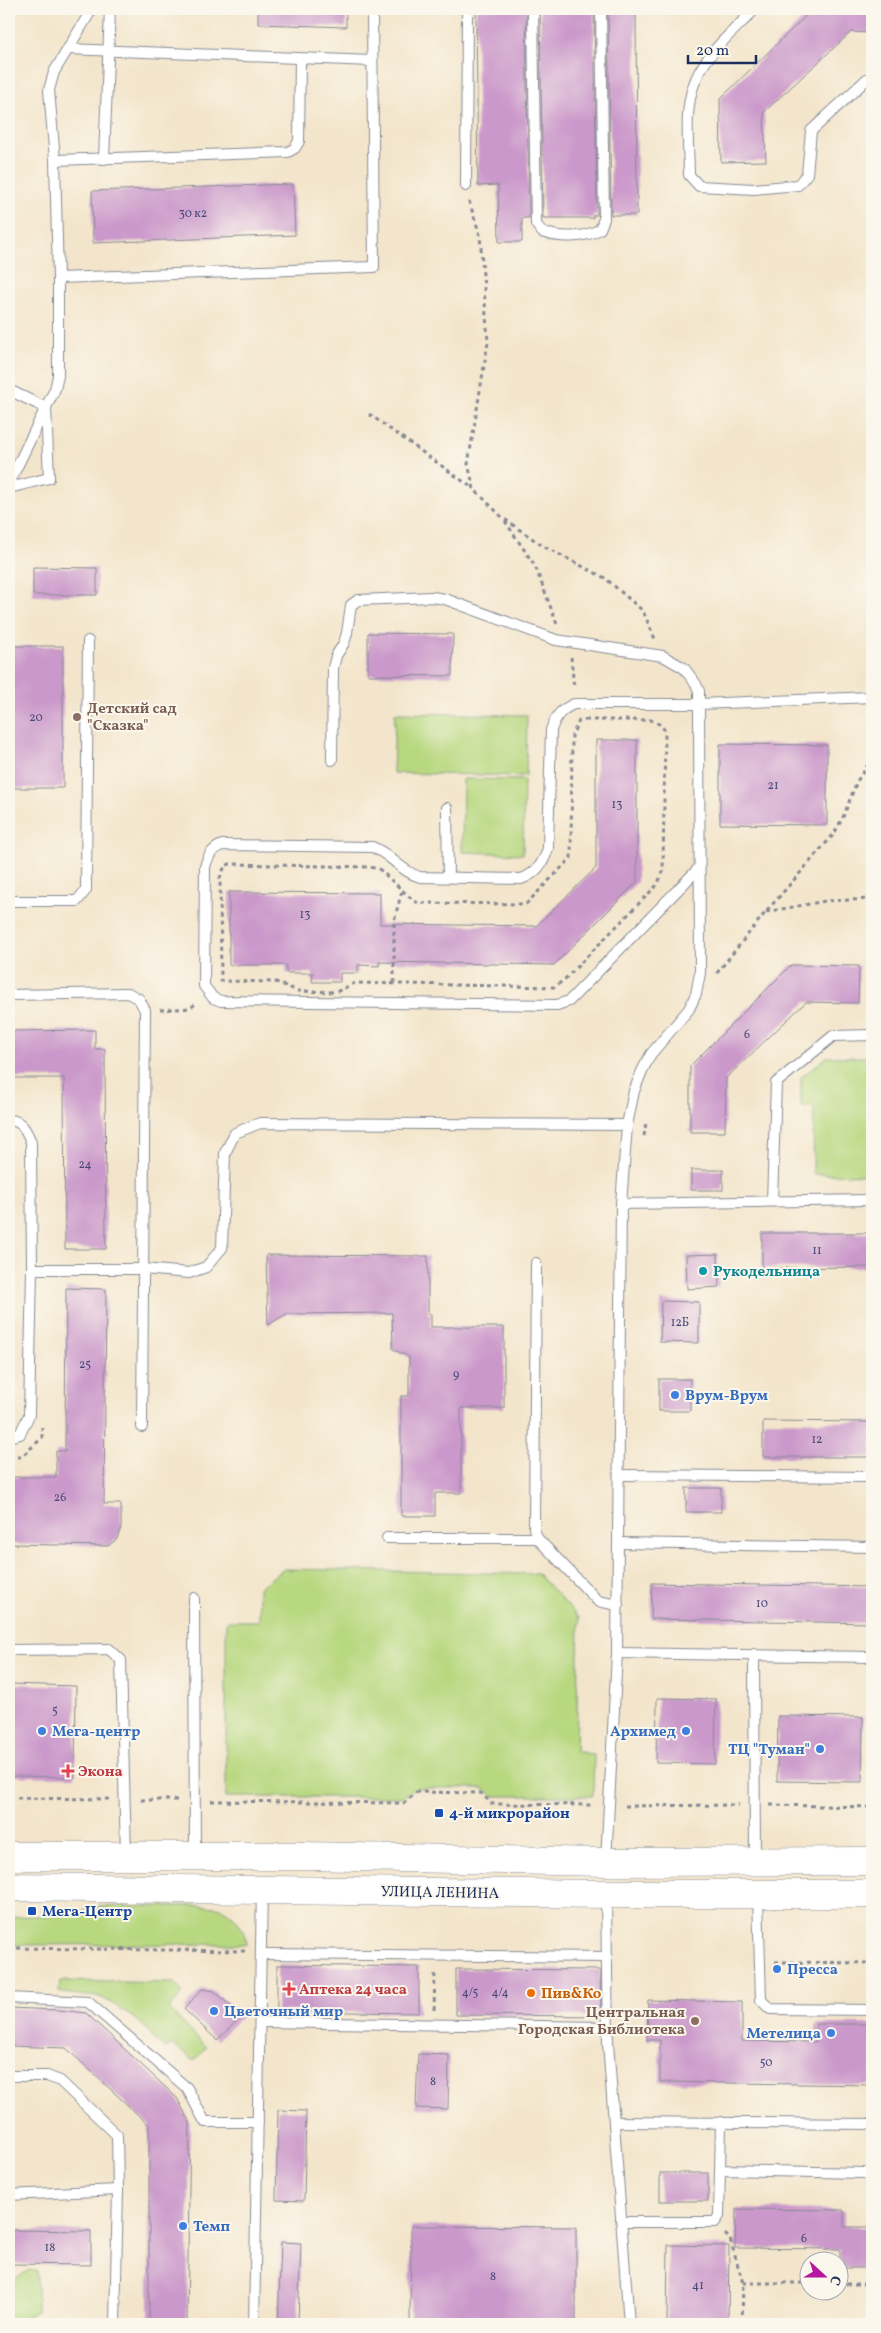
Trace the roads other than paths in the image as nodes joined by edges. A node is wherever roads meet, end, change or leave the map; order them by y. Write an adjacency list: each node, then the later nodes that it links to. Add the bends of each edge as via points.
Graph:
1 (92, 9): 8 (lane)
2 (110, 9): 9 (lane)
3 (372, 9): 11 (lane)
4 (467, 9): 15 (lane)
5 (533, 9): 6 (lane, via 536,224 542,232 553,236 591,235 600,229 604,219)
6 (601, 9)
7 (755, 9): 12 (lane, via 706,61 695,80 689,106 689,175 699,186 754,189 798,185 806,174 811,131 867,79)
8 (68, 49): 9 (lane); 14 (lane, via 54,72 49,90)
9 (108, 51): 10 (lane); 13 (lane)
10 (300, 58): 11 (lane); 13 (lane, via 299,141 288,152)
11 (372, 61): 16 (lane, via 374,267)
12 (872, 79)
13 (104, 159): 14 (lane)
14 (54, 160): 16 (lane)
15 (466, 186)
16 (58, 278): 18 (lane, via 58,376)
17 (9, 390): 18 (lane)
18 (46, 408): 19 (lane); 20 (lane, via 49,478)
19 (9, 483)
20 (9, 488)
21 (88, 641): 28 (lane, via 86,890 77,901)
22 (872, 697): 23 (lane)
23 (699, 704): 24 (lane, via 699,691 692,678 684,668 662,656 556,640 445,599 358,600 351,605 348,633 333,668); 26 (lane); 27 (lane, via 574,704 562,709 551,730 545,860 531,875 521,879)
24 (332, 760)
25 (447, 808): 27 (lane)
26 (699, 868): 27 (lane, via 569,1001 557,1005 221,1001 204,986 205,867 215,848 222,845 372,847 381,850 412,875); 32 (lane, via 700,973 696,994 642,1071)
27 (448, 878)
28 (9, 901)
29 (9, 995): 38 (lane, via 128,993 139,999 145,1010)
30 (872, 1036): 34 (lane, via 833,1036 776,1083)
31 (9, 1120): 37 (lane, via 25,1128 31,1142)
32 (627, 1125): 35 (lane); 38 (lane, via 260,1123 235,1133 225,1153 222,1248 206,1267 189,1272)
33 (872, 1200): 34 (lane)
34 (772, 1201): 35 (lane)
35 (621, 1204): 41 (lane)
36 (536, 1263): 44 (lane, via 534,1528)
37 (32, 1269): 38 (lane); 40 (lane, via 29,1415 20,1434)
38 (143, 1269): 39 (lane)
39 (142, 1427)
40 (9, 1437)
41 (620, 1475): 42 (lane); 45 (lane)
42 (872, 1477)
43 (387, 1538): 44 (lane)
44 (537, 1538): 48 (lane, via 598,1601)
45 (619, 1543): 46 (lane); 48 (lane)
46 (872, 1547)
47 (194, 1598): 55 (lane)
48 (618, 1605): 50 (lane)
49 (9, 1650): 53 (lane, via 108,1649 121,1660)
50 (617, 1652): 51 (lane); 59 (lane)
51 (754, 1654): 52 (lane); 56 (lane)
52 (872, 1656)
53 (126, 1855): 54 (main road); 55 (main road)
54 (9, 1856)
55 (195, 1856): 59 (main road); 61 (main road)
56 (755, 1860): 57 (main road); 58 (main road)
57 (697, 1861): 59 (main road); 64 (main road)
58 (872, 1861)
59 (606, 1862)
60 (9, 1887): 61 (main road, УЛИЦА ЛЕНИНА)
61 (195, 1888): 62 (main road, УЛИЦА ЛЕНИНА)
62 (262, 1890): 65 (main road, УЛИЦА ЛЕНИНА); 67 (lane)
63 (758, 1892): 64 (main road, УЛИЦА ЛЕНИНА); 66 (main road, УЛИЦА ЛЕНИНА); 70 (lane, via 761,2000 770,2009)
64 (697, 1893): 65 (main road, УЛИЦА ЛЕНИНА)
65 (606, 1894): 68 (lane)
66 (872, 1894)
67 (262, 1954): 68 (lane); 71 (lane)
68 (606, 1957): 72 (lane)
69 (9, 1998): 74 (lane, via 88,2002 187,2088 205,2122)
70 (872, 2010)
71 (260, 2022): 72 (lane); 74 (lane)
72 (607, 2027): 75 (lane)
73 (9, 2076): 80 (lane, via 47,2076 60,2080 117,2135)
74 (258, 2122): 84 (lane)
75 (614, 2122): 76 (lane); 82 (lane)
76 (721, 2122): 77 (lane); 78 (lane)
77 (872, 2124)
78 (720, 2170): 79 (lane, via 864,2173); 82 (lane, via 719,2216 715,2222)
79 (872, 2176)
80 (118, 2190): 81 (lane); 83 (lane)
81 (9, 2195)
82 (622, 2222): 85 (lane)
83 (115, 2324)
84 (254, 2324)
85 (628, 2324)

